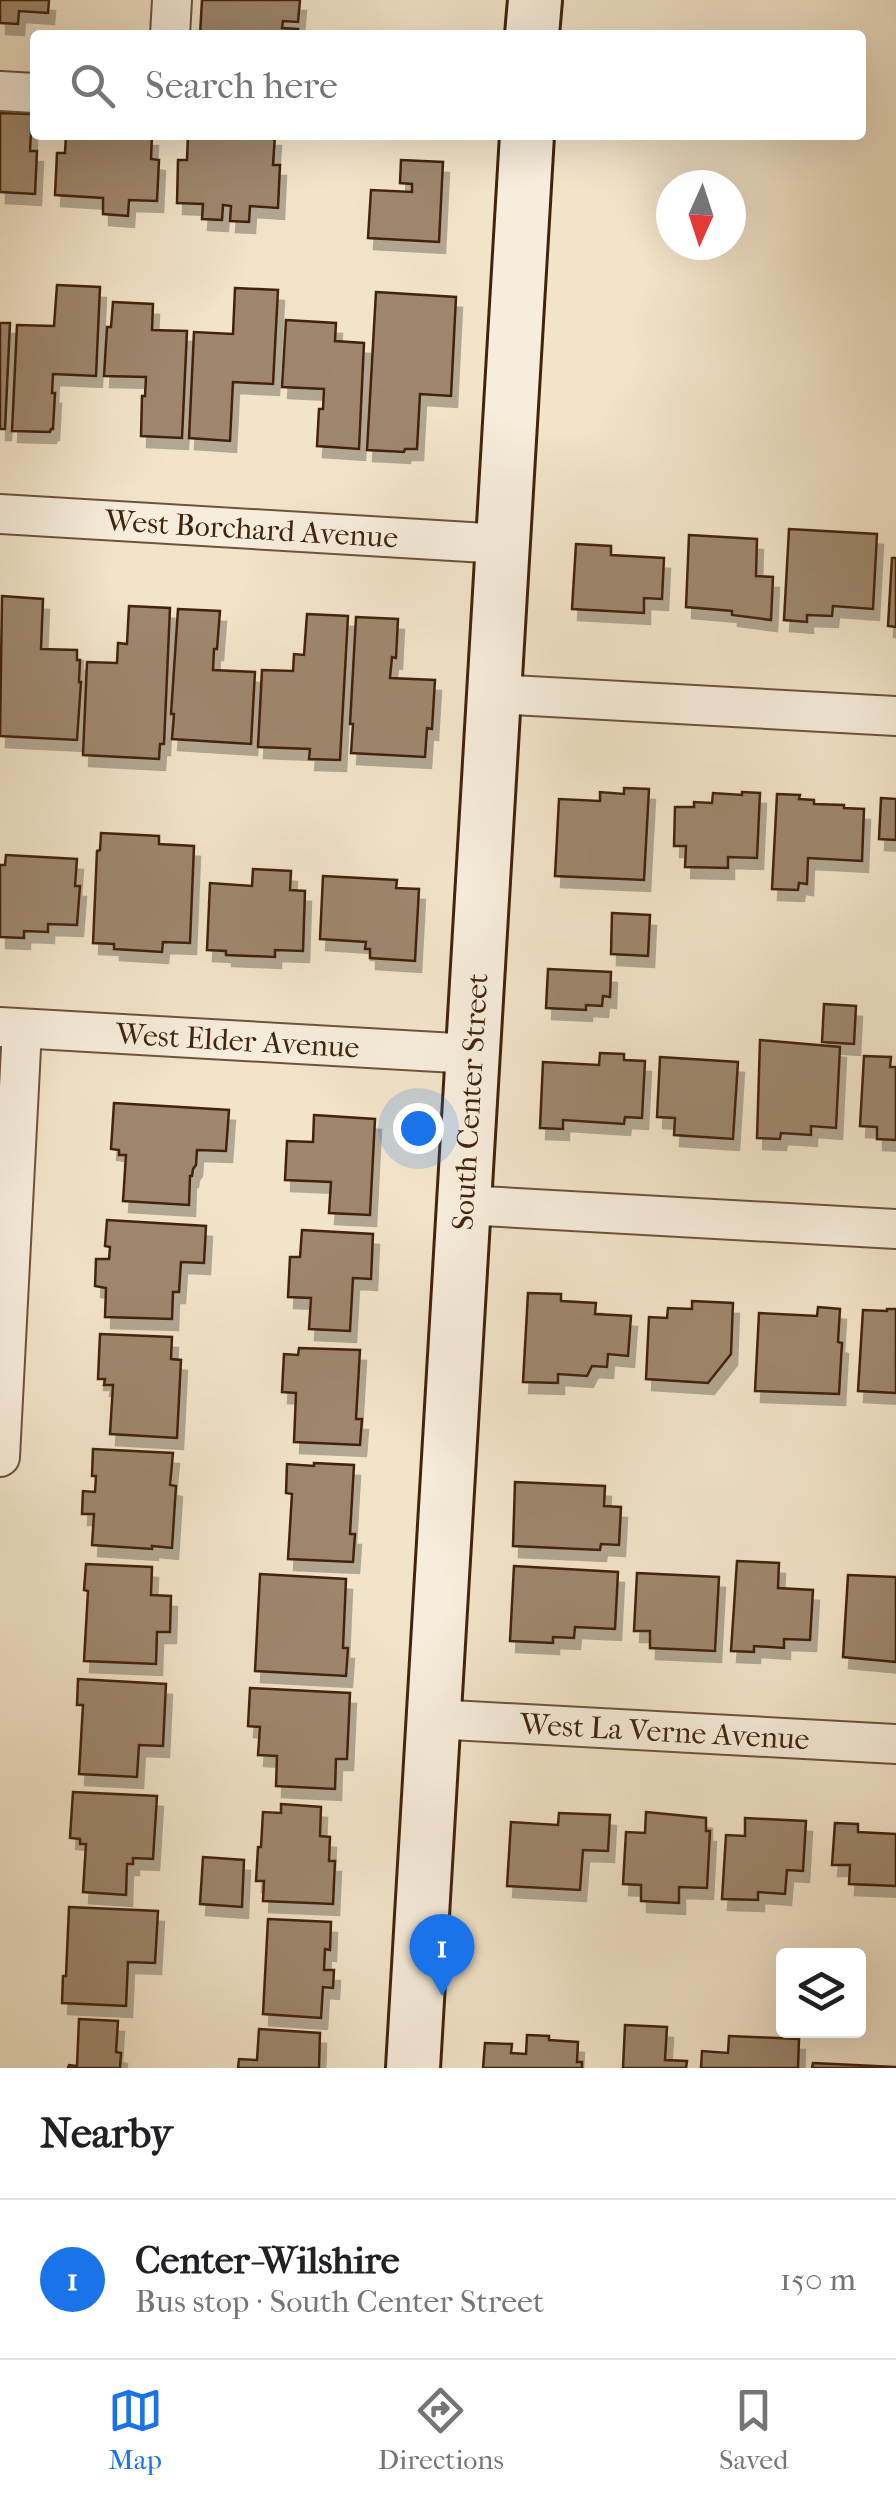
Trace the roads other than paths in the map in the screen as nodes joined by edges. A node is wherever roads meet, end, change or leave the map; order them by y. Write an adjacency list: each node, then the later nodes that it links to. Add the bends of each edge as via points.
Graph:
1 (172, 0): 3 (street)
2 (534, 0): 4 (street)
3 (170, 30)
4 (532, 30)
5 (0, 91): 6 (street)
6 (30, 93)
7 (527, 140): 9 (street, South Center Street)
8 (0, 514): 9 (street, West Borchard Avenue)
9 (503, 544): 10 (street, South Center Street)
10 (494, 694): 11 (street); 13 (street, South Center Street)
11 (896, 716)
12 (11, 1028): 13 (street, West Elder Avenue); 16 (street)
13 (473, 1054): 14 (street, South Center Street)
14 (464, 1205): 15 (street); 17 (street, South Center Street)
15 (896, 1229)
16 (0, 1457)
17 (433, 1719): 18 (street, West La Verne Avenue); 19 (street, South Center Street)
18 (896, 1744)
19 (413, 2068)

